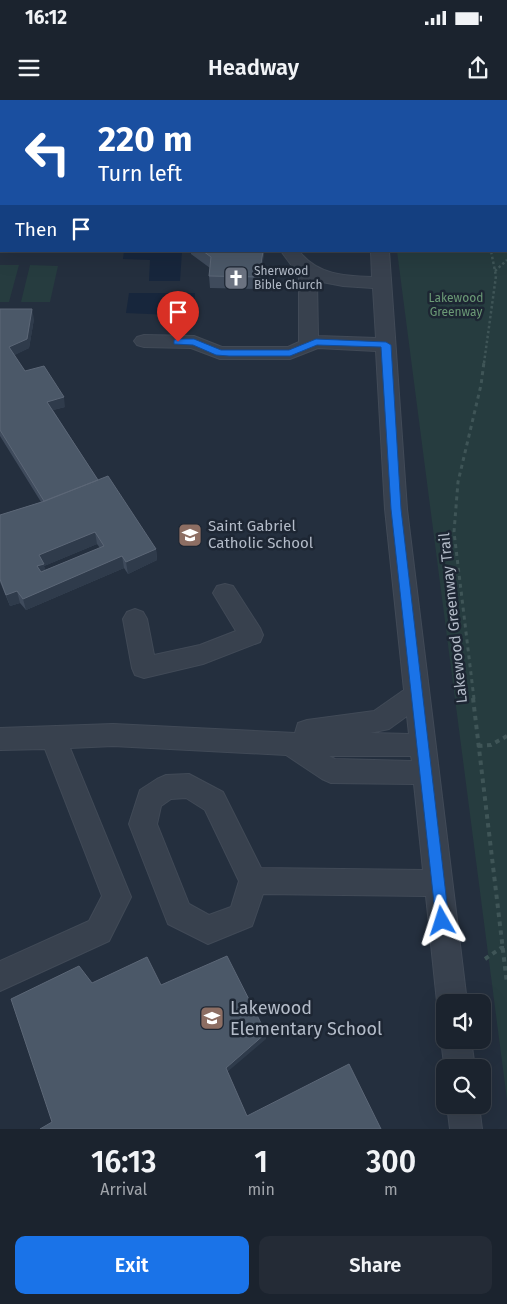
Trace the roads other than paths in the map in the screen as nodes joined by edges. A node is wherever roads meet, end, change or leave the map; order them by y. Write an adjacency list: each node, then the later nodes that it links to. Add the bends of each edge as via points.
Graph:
1 (291, 252): 3 (street)
2 (380, 252): 4 (street)
3 (308, 270): 4 (street, via 318,276 343,281); 6 (street)
4 (382, 283): 7 (street)
5 (144, 341): 6 (street, via 194,342 220,353 290,353)
6 (309, 344): 7 (street)
7 (386, 345): 10 (street, via 396,509)
8 (225, 593): 9 (street, via 251,635 203,654 144,668)
9 (135, 619)
10 (417, 694): 13 (street, via 380,721 306,732); 14 (street)
11 (53, 738): 12 (street); 13 (street, via 113,735); 18 (street, via 117,898 99,931)
12 (0, 739)
13 (290, 744): 14 (street); 15 (street, via 331,771)
14 (423, 745): 15 (street)
15 (426, 773): 17 (street)
16 (253, 881): 16 (street, via 214,801 189,786 166,787 149,799 143,824 178,914 208,930 242,916); 17 (street)
17 (438, 883): 19 (street)
18 (0, 976)
19 (451, 994)
20 (465, 1114): 21 (street)
21 (466, 1129)

